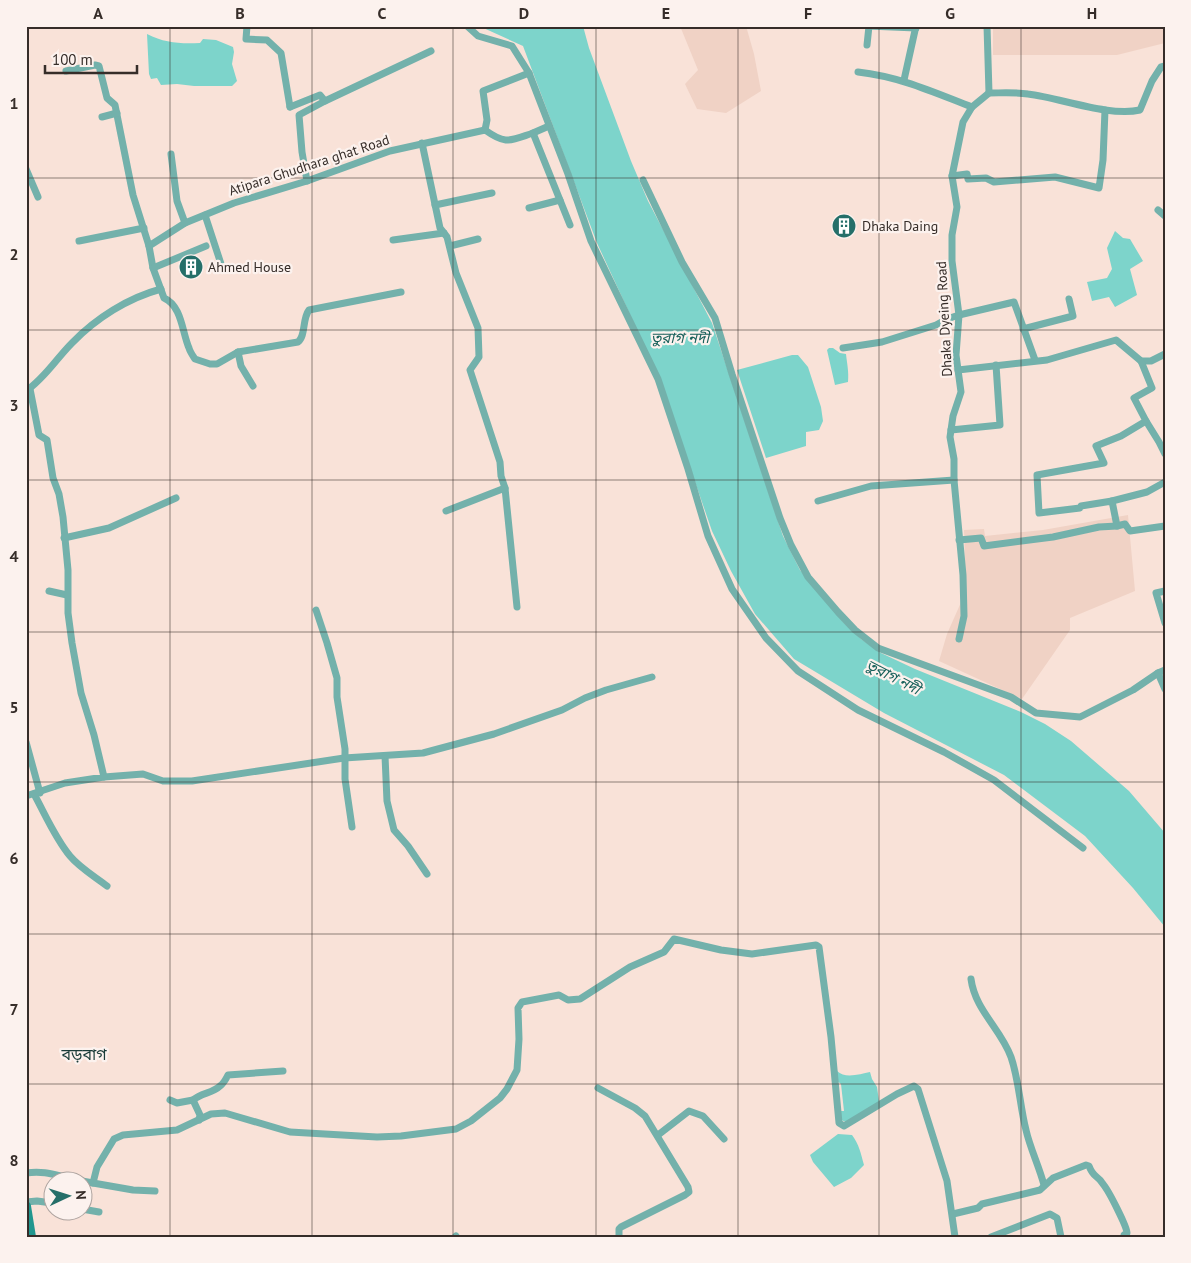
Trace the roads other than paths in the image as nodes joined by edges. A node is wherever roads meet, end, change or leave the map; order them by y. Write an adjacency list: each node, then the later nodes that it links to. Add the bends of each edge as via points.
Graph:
1 (247, 26): 15 (street, via 246,39 267,40 281,53)
2 (467, 26): 11 (street, via 478,36 512,46)
3 (869, 26): 5 (street); 6 (street)
4 (987, 26): 13 (street)
5 (916, 27): 12 (street)
6 (867, 45)
7 (432, 51): 14 (street)
8 (1165, 66): 17 (street, via 1152,81 1140,110)
9 (66, 71): 18 (street, via 99,66 107,98)
10 (858, 72): 12 (street)
11 (529, 74): 21 (street); 22 (street, via 483,91 487,120)
12 (904, 80): 16 (street)
13 (989, 93): 16 (street, Dhaka Dyeing Road); 17 (street, via 1027,93)
14 (325, 101): 15 (street, via 320,95); 19 (street)
15 (290, 107): 19 (street)
16 (972, 108): 27 (street, Dhaka Dyeing Road, via 963,122)
17 (1105, 110): 27 (street, via 1099,188 1055,177 994,182 986,178 968,179 967,174)
18 (117, 113): 20 (street); 40 (street, via 131,187)
19 (299, 115): 29 (street)
20 (102, 117)
21 (549, 126): 23 (street); 95 (street, via 591,241 658,379 708,536 732,590 766,638 798,671 858,710 994,780)
22 (485, 130): 23 (street, via 507,141); 24 (street, Atipara Ghudhara ghat Road)
23 (533, 133): 32 (street)
24 (422, 143): 29 (street, Atipara Ghudhara ghat Road); 33 (street)
25 (171, 154): 38 (street, via 177,201)
26 (26, 169): 31 (street)
27 (952, 176): 53 (street, Dhaka Dyeing Road, via 958,207 952,235 952,261)
28 (643, 180): 85 (street, via 682,262 715,318 791,545 808,577 855,630 878,648 1011,697 1036,713 1080,717 1133,690)
29 (307, 181): 36 (street, Atipara Ghudhara ghat Road, via 234,202)
30 (492, 193): 33 (street)
31 (38, 197)
32 (560, 200): 34 (street); 39 (street)
33 (435, 205): 41 (street)
34 (529, 208)
35 (1158, 210): 37 (street)
36 (205, 215): 38 (street, Atipara Ghudhara ghat Road); 48 (street)
37 (1165, 216)
38 (184, 223): 45 (street, Atipara Ghudhara ghat Road)
39 (570, 225)
40 (144, 228): 44 (street); 45 (street)
41 (444, 233): 43 (street); 47 (street)
42 (478, 238): 47 (street)
43 (393, 240)
44 (79, 241)
45 (149, 246): 49 (street)
46 (206, 246): 49 (street)
47 (450, 246): 69 (street, via 456,273 478,328 480,357 470,370 500,462)
48 (222, 267)
49 (153, 268): 50 (street)
50 (161, 289): 56 (street, via 177,313 195,359 217,364); 63 (street, via 118,307 96,322)
51 (401, 292): 56 (street, via 310,310 301,340)
52 (1069, 299): 54 (street, via 1073,316)
53 (959, 315): 54 (street, via 1014,302); 55 (street, via 882,342); 61 (street, Dhaka Dyeing Road)
54 (1023, 330): 58 (street)
55 (843, 348)
56 (238, 352): 62 (street, via 240,366)
57 (1165, 354): 59 (street, via 1151,361)
58 (1035, 360): 59 (street, via 1047,360 1116,340); 60 (street)
59 (1141, 361): 64 (street, via 1152,388 1134,398)
60 (996, 365): 61 (street); 65 (street, via 1000,425)
61 (958, 370): 65 (street, Dhaka Dyeing Road, via 961,392)
62 (252, 386)
63 (28, 390): 76 (street, via 39,436 47,440 63,517)
64 (1146, 421): 66 (street); 72 (street, via 1096,446 1104,463 1036,475 1039,513)
65 (951, 430): 67 (street, Dhaka Dyeing Road)
66 (1165, 454)
67 (954, 480): 71 (street, via 871,486); 77 (street, Dhaka Dyeing Road)
68 (1165, 482): 72 (street, via 1148,492)
69 (505, 488): 73 (street); 81 (street)
70 (176, 498): 76 (street, via 109,528)
71 (818, 501)
72 (1112, 501): 74 (street)
73 (446, 511)
74 (1117, 526): 75 (street, via 1125,524 1130,531); 77 (street, via 984,546 981,538)
75 (1165, 526)
76 (64, 538): 80 (street)
77 (959, 540): 84 (street, Dhaka Dyeing Road, via 964,616)
78 (49, 591): 80 (street)
79 (1165, 591): 83 (street, via 1156,592)
80 (68, 595): 91 (street, via 81,693)
81 (517, 607)
82 (316, 610): 90 (street, via 337,678)
83 (1165, 622)
84 (959, 639)
85 (1161, 671): 87 (street)
86 (652, 677): 89 (street, via 606,690 562,710 460,744 423,753)
87 (1165, 689)
88 (26, 742): 92 (street)
89 (385, 756): 90 (street); 96 (street, via 387,801 394,830)
90 (344, 758): 91 (street, via 192,781 163,781 143,774); 94 (street)
91 (104, 777): 92 (street, via 65,783)
92 (37, 793): 93 (street); 97 (street, via 70,856)
93 (26, 796)
94 (352, 827)
95 (1084, 848)
96 (427, 874)
97 (107, 886)
98 (971, 979): 109 (street, via 982,1011 995,1026 1012,1059 1026,1129)
99 (282, 1071): 102 (street, via 228,1076 222,1086)
100 (598, 1088): 104 (street, via 646,1116)
101 (170, 1100): 102 (street, via 177,1103)
102 (193, 1100): 103 (street)
103 (199, 1120): 108 (street, via 176,1130 124,1135 114,1139 97,1167); 115 (street, via 211,1114 225,1113 290,1132 377,1137 456,1129 500,1098 517,1070 518,1008 522,1002 560,995 568,1000 580,999 630,967 664,952 674,939 752,954 816,945 819,947 831,1037 839,1123 844,1126 898,1094 914,1086 918,1089 947,1181)
104 (658, 1135): 105 (street, via 689,1111 703,1116); 117 (street, via 689,1192 619,1228)
105 (724, 1138)
106 (42, 1172): 107 (street)
107 (26, 1173)
108 (93, 1183): 110 (street)
109 (1044, 1185): 115 (street, via 1040,1190); 121 (street, via 1053,1178 1089,1166 1092,1175 1104,1185 1127,1227)
110 (155, 1191)
111 (42, 1202): 112 (street)
112 (26, 1204): 116 (main road)
113 (92, 1211): 114 (street)
114 (99, 1212)
115 (953, 1214): 118 (street)
116 (31, 1237)
117 (619, 1237)
118 (955, 1237)
119 (991, 1237): 120 (street, via 1050,1214 1058,1218)
120 (1061, 1237)
121 (1124, 1237)

